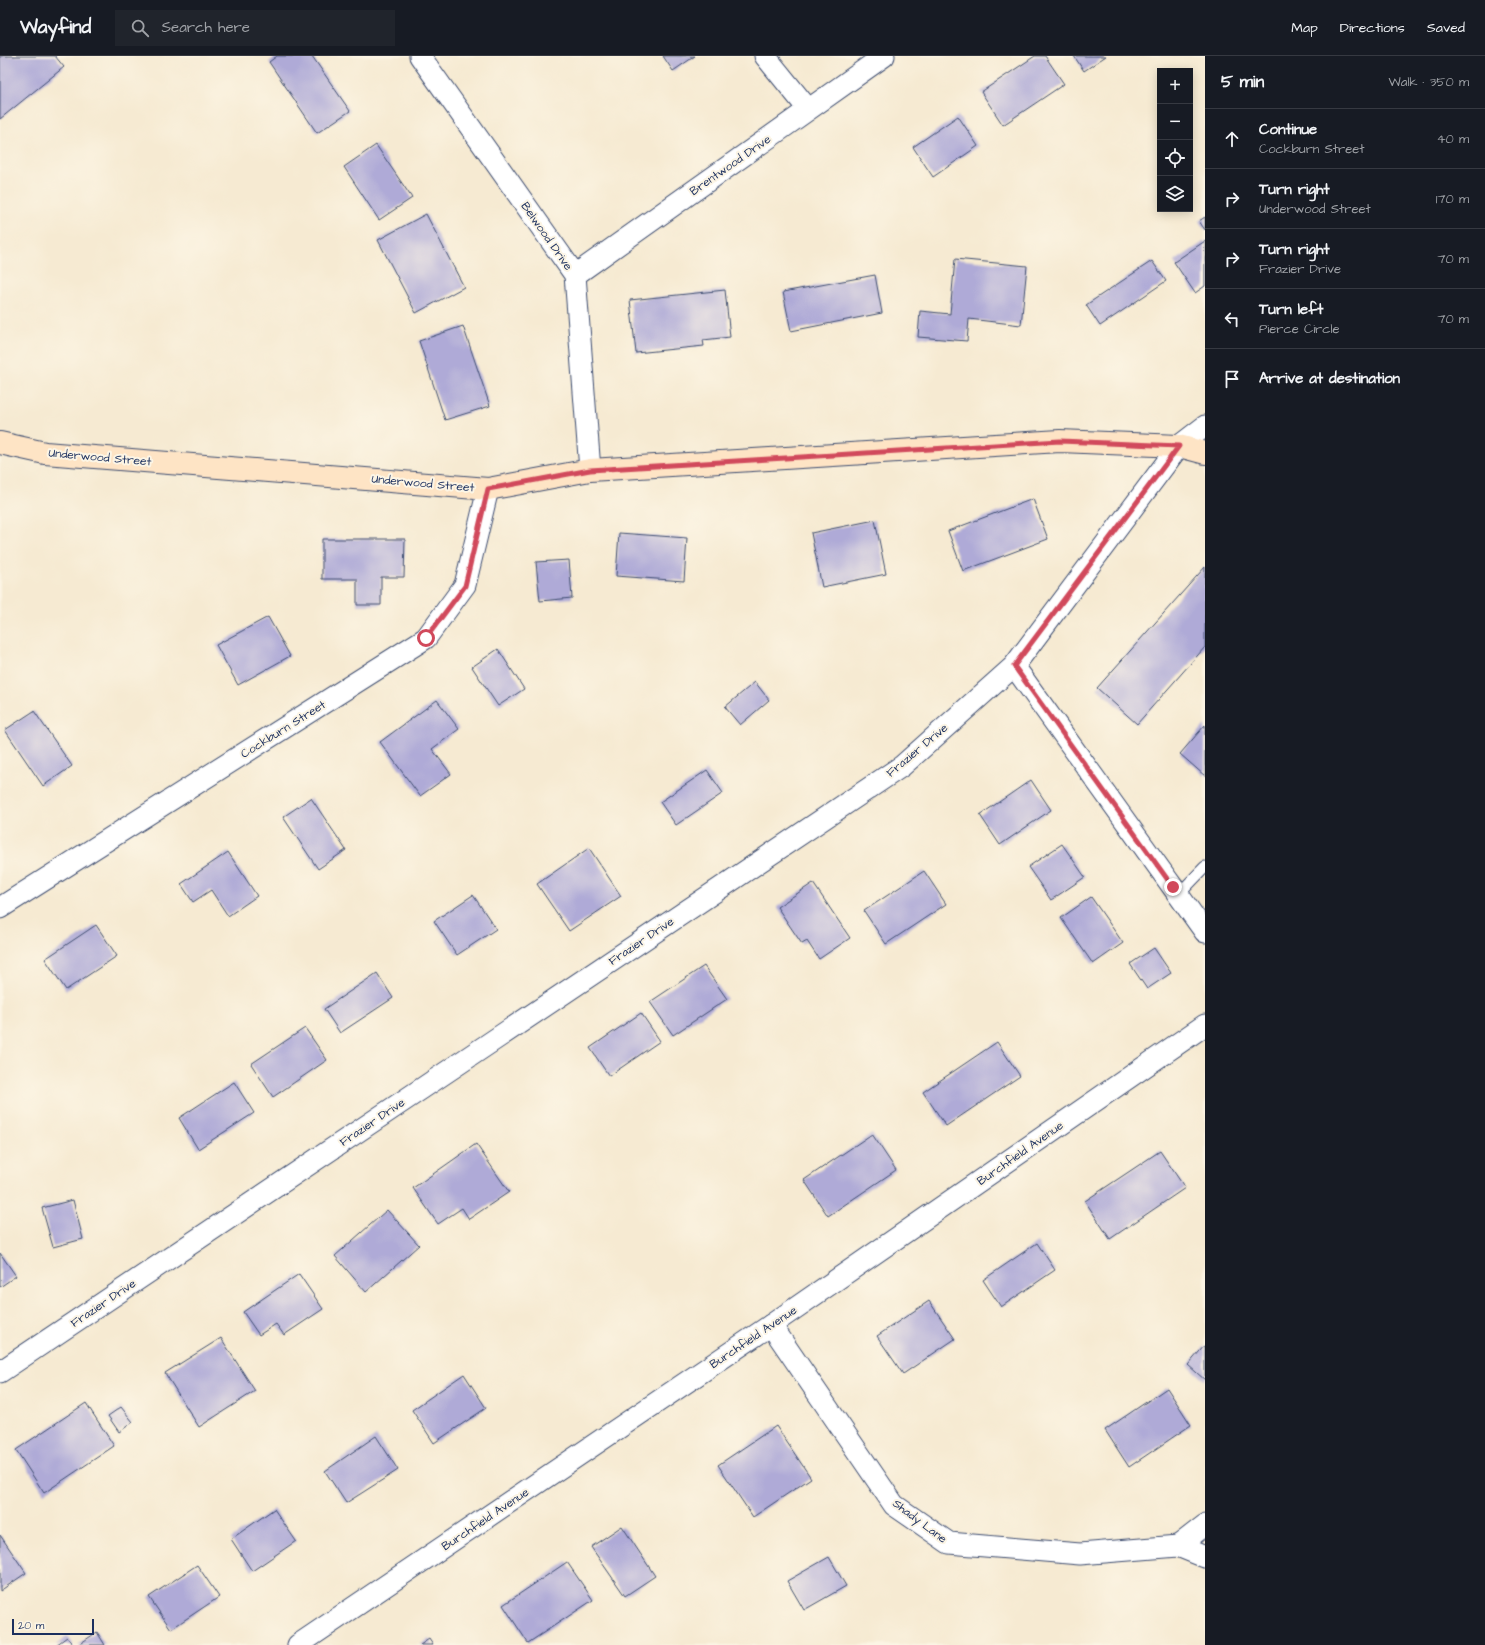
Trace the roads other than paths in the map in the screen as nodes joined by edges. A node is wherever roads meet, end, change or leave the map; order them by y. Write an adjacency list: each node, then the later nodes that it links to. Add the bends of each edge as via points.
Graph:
1 (420, 56): 5 (street, Belwood Drive)
2 (765, 56): 4 (street)
3 (884, 56): 4 (street, Brentwood Drive)
4 (808, 109): 5 (street, Brentwood Drive)
5 (575, 275): 10 (street, Belwood Drive)
6 (1205, 426): 8 (street, Frazier Drive)
7 (0, 443): 11 (street, Underwood Street, via 45,452)
8 (1179, 446): 9 (street, Underwood Street); 10 (street, Underwood Street, via 1060,441); 12 (street, Frazier Drive)
9 (1205, 453)
10 (590, 470): 11 (street, Underwood Street)
11 (488, 489): 15 (street, Cockburn Street, via 465,586 426,638)
12 (1014, 666): 14 (street); 19 (street, Frazier Drive, via 902,766)
13 (1205, 867): 14 (lane)
14 (1178, 895): 16 (street)
15 (0, 908)
16 (1205, 932)
17 (1205, 1025): 18 (street, Burchfield Avenue)
18 (771, 1325): 21 (street, Shady Lane, via 894,1505 949,1544 1080,1554); 23 (street, Burchfield Avenue)
19 (0, 1372)
20 (1205, 1525): 21 (street)
21 (1178, 1546): 22 (street, Shady Lane)
22 (1205, 1557)
23 (298, 1645)

